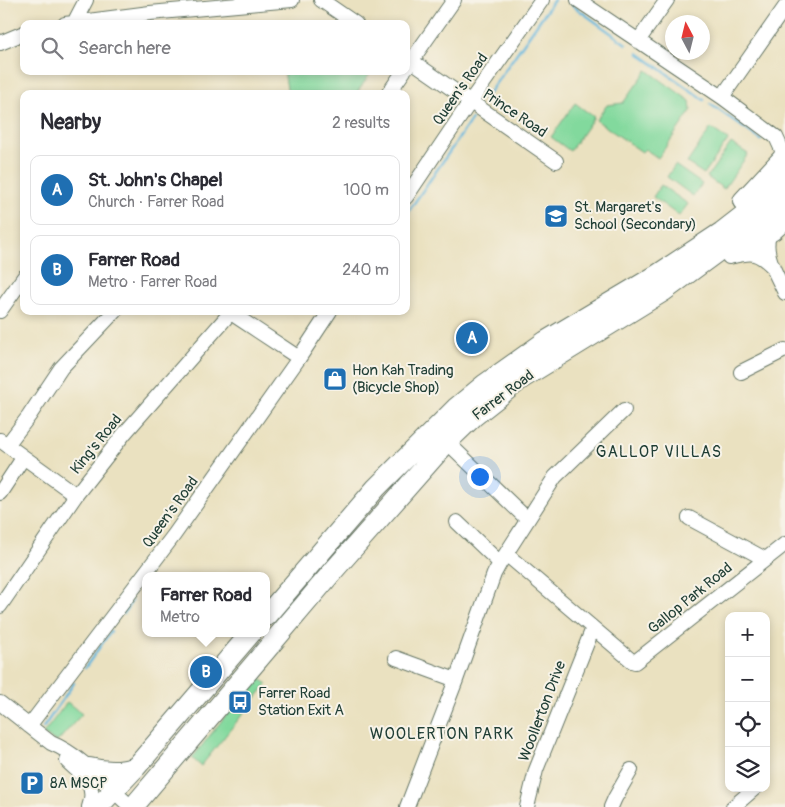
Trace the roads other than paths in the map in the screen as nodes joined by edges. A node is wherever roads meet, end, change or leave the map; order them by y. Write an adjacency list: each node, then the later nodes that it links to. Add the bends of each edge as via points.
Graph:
1 (86, 0): 10 (street)
2 (292, 0): 8 (street)
3 (321, 0): 12 (street)
4 (454, 0): 16 (street)
5 (542, 0): 21 (street, Queen's Road)
6 (578, 0): 14 (street)
7 (667, 0): 14 (street)
8 (229, 3): 11 (street)
9 (785, 6): 20 (street)
10 (72, 20)
11 (94, 20)
12 (350, 20)
13 (20, 34): 15 (street)
14 (638, 41): 20 (street)
15 (0, 42)
16 (410, 61)
17 (410, 67): 21 (street, Prince Road)
18 (400, 75): 19 (street)
19 (391, 90)
20 (722, 97): 22 (street)
21 (470, 102): 23 (street, Prince Road); 25 (street, Queen's Road)
22 (781, 136): 24 (street)
23 (556, 161)
24 (784, 165): 55 (highway, Farrer Road, via 690,252 546,341 456,408 376,488)
25 (410, 191)
26 (781, 212): 27 (highway); 28 (street, via 767,240); 30 (highway, Farrer Road, via 763,218)
27 (729, 257): 28 (street, via 756,253); 30 (highway)
28 (773, 268): 31 (street)
29 (20, 284): 32 (street)
30 (664, 290): 41 (highway, Farrer Road, via 520,379)
31 (785, 293)
32 (0, 311)
33 (111, 315): 42 (street, via 61,368 29,416)
34 (229, 315): 45 (street, King's Road, via 124,434)
35 (236, 315): 38 (street, King's Road)
36 (327, 315): 38 (street, Queen's Road)
37 (785, 350): 39 (street)
38 (299, 358): 52 (street, Queen's Road)
39 (741, 372)
40 (624, 410): 47 (street, via 562,469)
41 (448, 442): 47 (street); 70 (highway, Farrer Road)
42 (3, 443): 43 (street)
43 (24, 458): 44 (street); 45 (street)
44 (0, 493)
45 (76, 495): 54 (street, King's Road)
46 (689, 518): 51 (street, Gallop Park Road)
47 (527, 519): 50 (street)
48 (457, 522): 50 (street)
49 (785, 544): 51 (street, Gallop Park Road)
50 (503, 559): 56 (street); 59 (street, via 494,574)
51 (765, 559): 56 (street, Gallop Park Road, via 635,662)
52 (146, 572)
53 (142, 577): 61 (street, Queen's Road)
54 (0, 606)
55 (270, 611)
56 (593, 628): 72 (street, Woollerton Drive, via 536,770)
57 (248, 637): 63 (highway)
58 (396, 658): 59 (street)
59 (456, 680): 71 (street)
60 (0, 703): 61 (street)
61 (29, 726): 62 (street)
62 (51, 743): 64 (street); 68 (street, via 89,783 92,791)
63 (136, 767): 64 (highway, via 107,772); 66 (highway)
64 (89, 768): 66 (street)
65 (631, 770): 73 (street)
66 (113, 791): 69 (highway); 70 (street)
67 (750, 792): 74 (street)
68 (89, 807)
69 (98, 807)
70 (132, 807)
71 (406, 807)
72 (527, 807)
73 (612, 807)
74 (733, 807)

